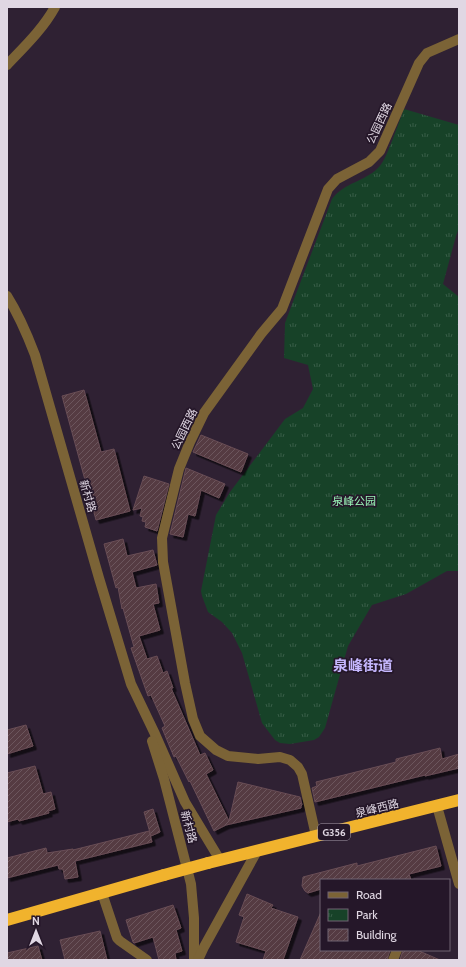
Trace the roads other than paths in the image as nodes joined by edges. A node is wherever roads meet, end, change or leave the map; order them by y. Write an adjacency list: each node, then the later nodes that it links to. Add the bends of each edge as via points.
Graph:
1 (56, 7): 3 (street, via 37,33)
2 (459, 39): 8 (street, 公园西路, via 427,53 419,63 380,151 370,162 337,179 328,189 282,309 204,413 190,442 178,469 162,538 163,562 185,683 193,719 200,736 216,750 228,756 258,759 280,757 290,760 302,774)
3 (7, 65)
4 (7, 296): 5 (street, 新村路, via 17,312 35,355 128,676)
5 (140, 704): 10 (street, 新村路); 15 (street, 新村路, via 164,779 192,884)
6 (459, 800): 7 (highway, 泉峰西路 / G356)
7 (437, 806): 8 (highway, 泉峰西路 / G356); 11 (street)
8 (316, 836): 9 (highway, 泉峰西路 / G356)
9 (257, 851): 10 (highway, 泉峰西路 / G356); 16 (street)
10 (214, 862): 12 (highway, G356, bridge)
11 (459, 884)
12 (102, 893): 13 (highway, G356); 14 (street, via 117,938)
13 (7, 920)
14 (147, 960)
15 (194, 960)
16 (198, 960)

